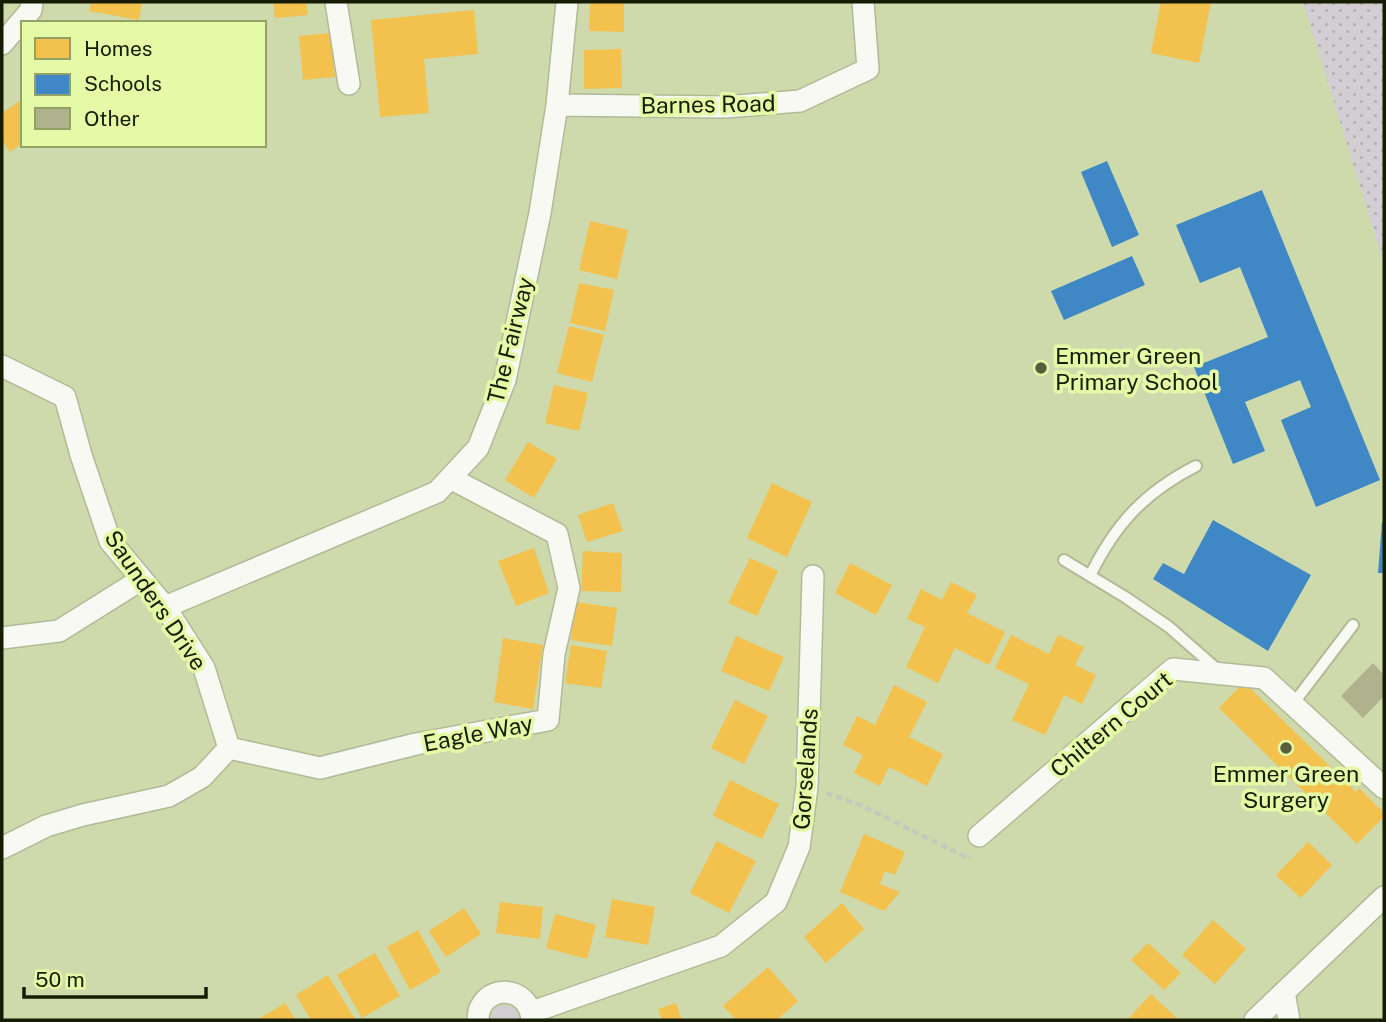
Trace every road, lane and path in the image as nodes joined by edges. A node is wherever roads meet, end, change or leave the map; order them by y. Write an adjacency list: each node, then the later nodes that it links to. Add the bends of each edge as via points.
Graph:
1 (32, 2): 5 (street)
2 (336, 2): 8 (street)
3 (567, 2): 9 (street, The Fairway)
4 (863, 2): 9 (street, Barnes Road, via 868,69 800,101 725,107)
5 (22, 21)
6 (21, 22): 7 (street)
7 (2, 44)
8 (349, 84)
9 (557, 105): 12 (street, The Fairway, via 505,380 478,448)
10 (2, 366): 16 (street, Saunders Drive, via 65,397 110,541)
11 (1196, 466): 15 (lane, via 1170,480 1134,510 1104,546)
12 (450, 478): 17 (street, The Fairway, via 438,492); 22 (street, Eagle Way, via 557,534 569,589 554,654 548,720 416,744 320,768)
13 (1064, 560): 15 (lane)
14 (813, 576): 28 (street, Gorselands, via 807,787 799,847 776,902 720,946)
15 (1090, 576): 20 (lane, via 1169,627)
16 (142, 579): 17 (street, Saunders Drive); 19 (street, via 59,631)
17 (165, 607): 22 (street, Saunders Drive, via 204,668)
18 (1353, 625): 21 (lane)
19 (2, 638)
20 (1221, 672): 21 (street, Chiltern Court, via 1264,678); 24 (street, Chiltern Court, via 1173,669)
21 (1293, 704): 23 (street)
22 (229, 748): 25 (street, via 202,776 169,796 83,815)
23 (1384, 788)
24 (979, 836)
25 (2, 848)
26 (1384, 897): 27 (street)
27 (1284, 992): 30 (street); 31 (street)
28 (532, 1016): 29 (street, via 522,997 504,992 487,998)
29 (478, 1020)
30 (1255, 1020)
31 (1289, 1020)

